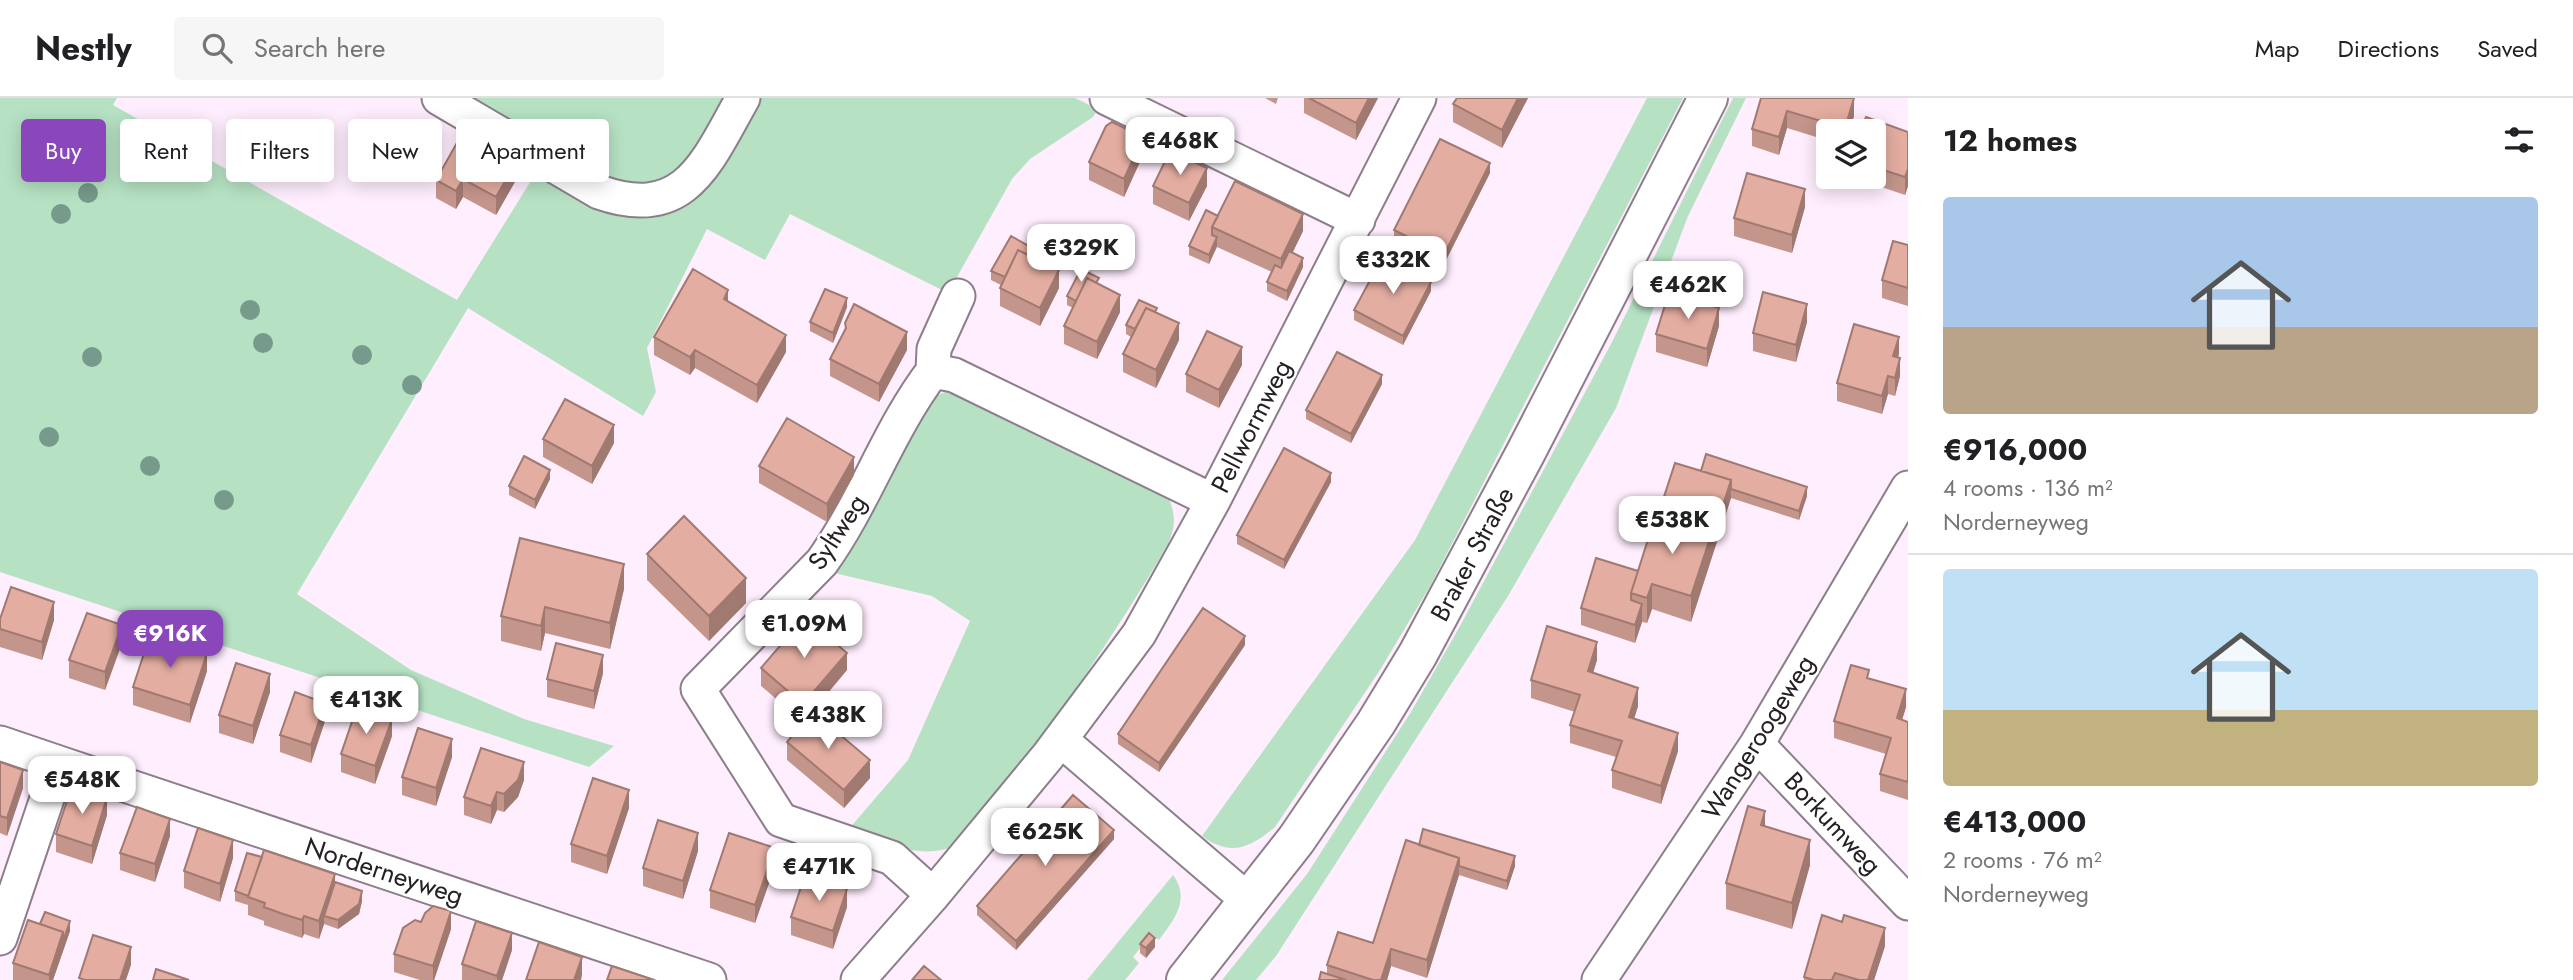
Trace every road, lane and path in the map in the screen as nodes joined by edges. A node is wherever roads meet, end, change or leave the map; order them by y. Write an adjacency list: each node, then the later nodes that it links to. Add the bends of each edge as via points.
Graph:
1 (439, 98): 2 (street, via 599,192 640,202 690,183 704,168)
2 (743, 98)
3 (1107, 98): 6 (street)
4 (1419, 98): 6 (street, Pellwormweg)
5 (1708, 98): 16 (main road, Braker Straße, via 1418,654 1330,792)
6 (1358, 220): 10 (street, Pellwormweg)
7 (958, 296): 8 (street, via 934,349)
8 (933, 371): 10 (street, via 954,375); 15 (street, Syltweg, via 912,399 822,562 698,688 781,820 892,858)
9 (1908, 488): 13 (street, Wangeroogeweg)
10 (1213, 500): 11 (street, Pellwormweg, via 1139,634)
11 (1061, 740): 15 (street, Pellwormweg); 16 (street)
12 (0, 743): 14 (street, Norderneyweg)
13 (1758, 744): 17 (street, Borkumweg); 22 (street, Wangeroogeweg)
14 (58, 763): 18 (street); 19 (street, Norderneyweg)
15 (933, 895): 20 (street, Pellwormweg)
16 (1250, 902): 21 (main road, Braker Straße)
17 (1908, 903)
18 (0, 938)
19 (709, 980)
20 (858, 980)
21 (1186, 980)
22 (1599, 980)

